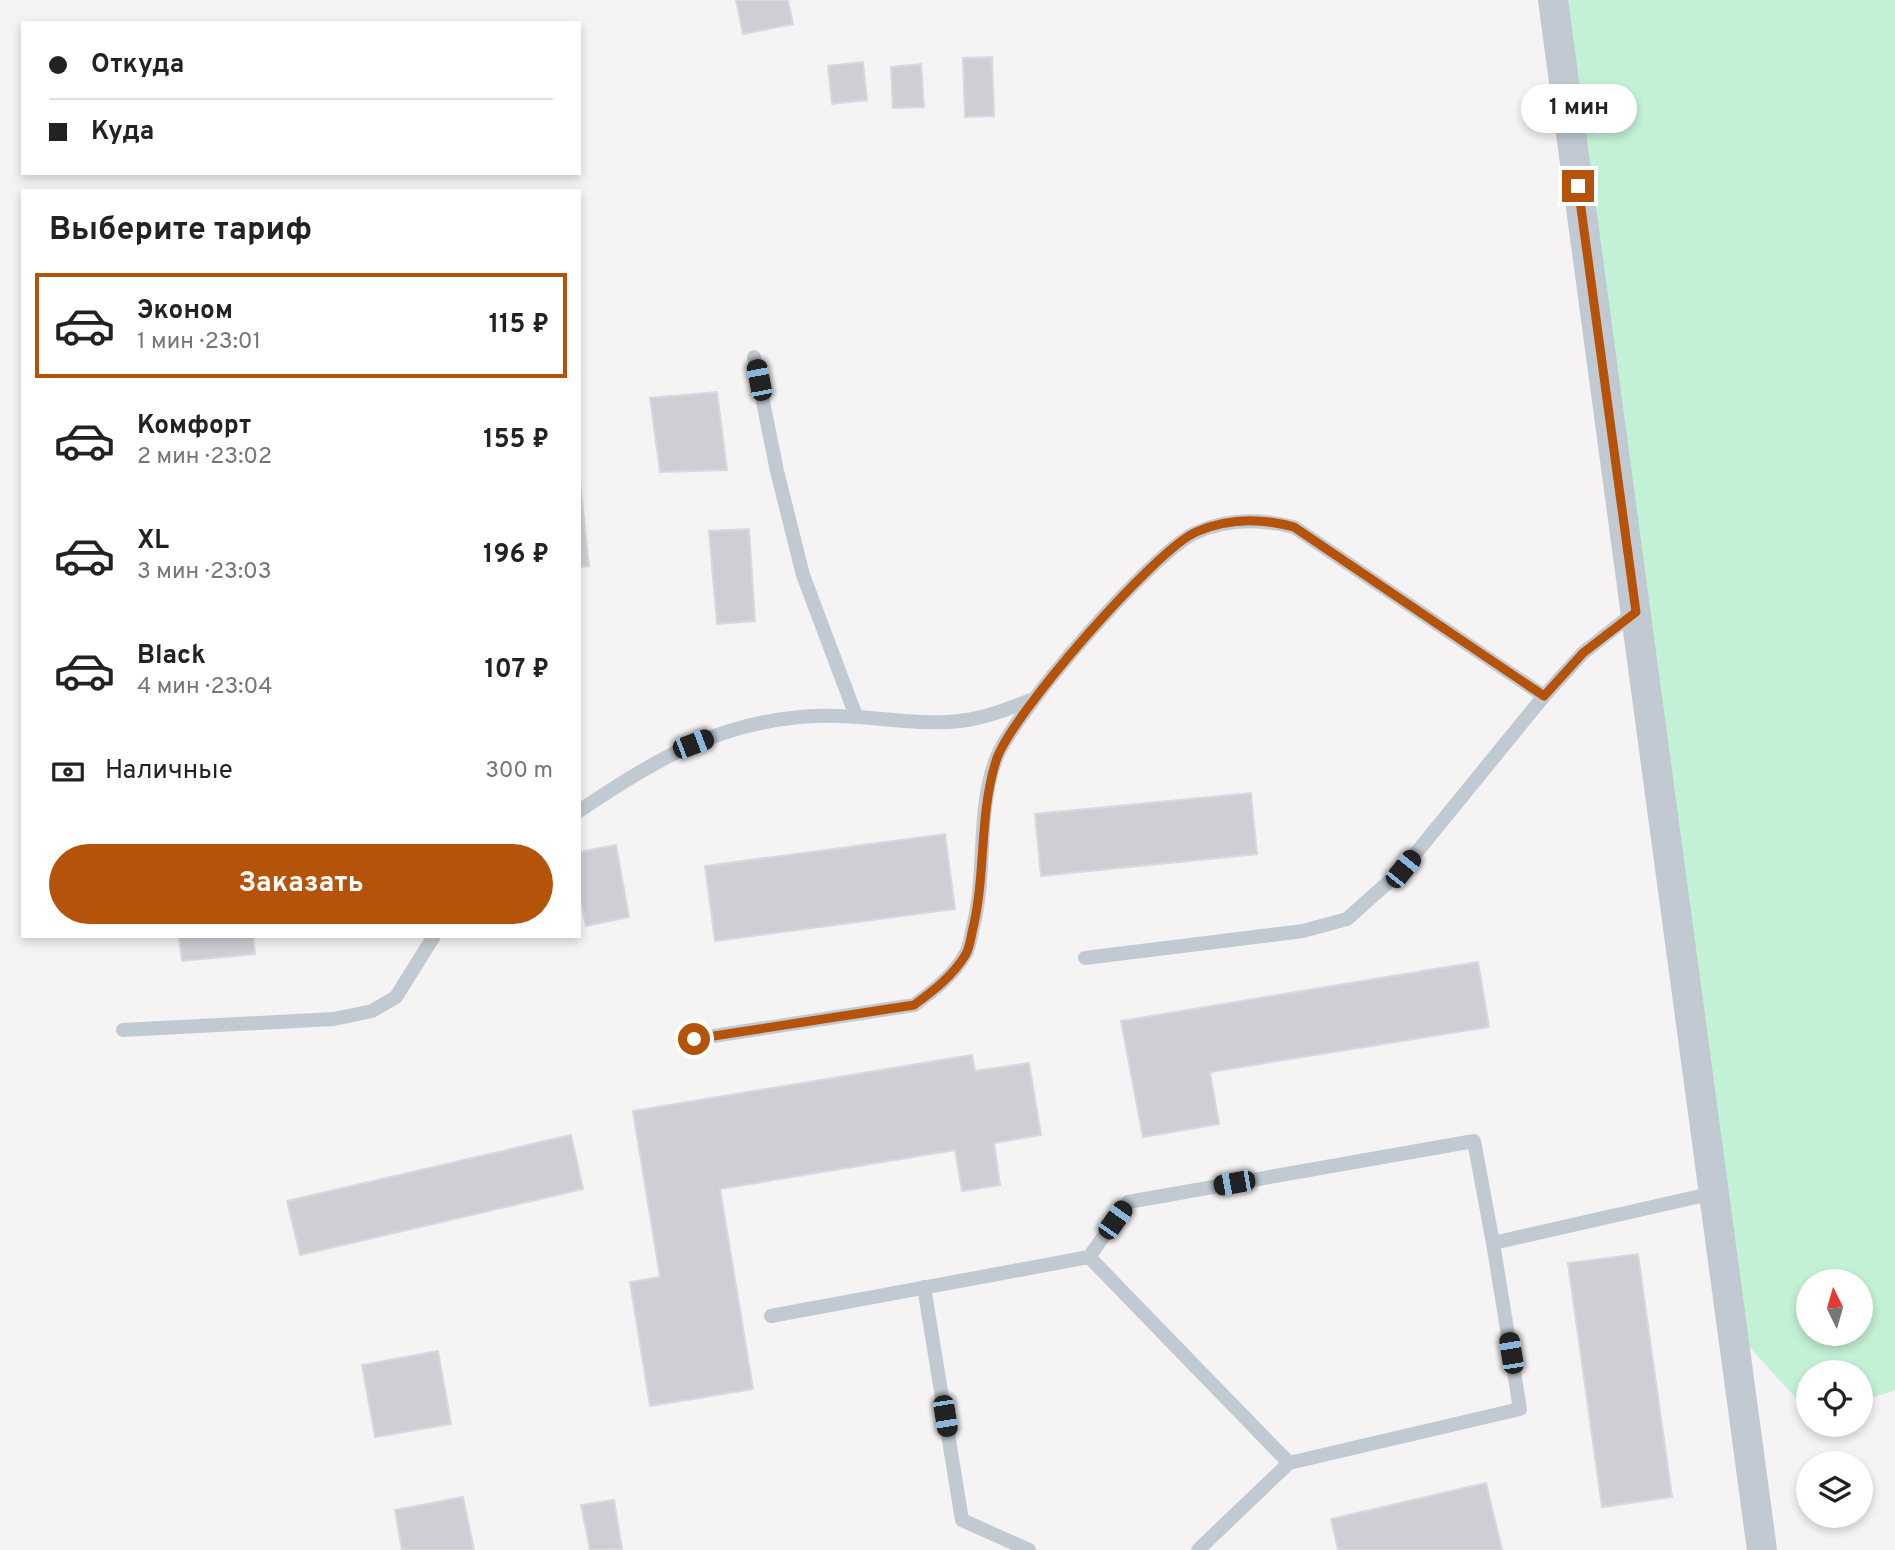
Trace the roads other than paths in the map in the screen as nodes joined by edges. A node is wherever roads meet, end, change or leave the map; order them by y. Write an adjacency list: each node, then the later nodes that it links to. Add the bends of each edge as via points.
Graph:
1 (1553, 0): 3 (street)
2 (754, 357): 6 (lane, via 803,575)
3 (1636, 612): 4 (lane, via 1583,653); 12 (street)
4 (1544, 696): 5 (lane, via 1314,539 1294,527 1267,520 1231,522 1195,533 1160,558); 9 (lane, via 1403,869 1347,919 1303,931)
5 (1031, 701): 6 (lane, via 960,721); 11 (lane, via 996,759 967,953 940,986 914,1005)
6 (856, 716): 7 (lane, via 814,716 729,730 675,750)
7 (581, 810)
8 (433, 938): 10 (lane, via 396,997 372,1011 334,1019)
9 (1085, 958)
10 (124, 1030)
11 (694, 1039)
12 (1714, 1193): 13 (lane); 20 (street)
13 (1493, 1243): 14 (lane, via 1474,1141 1128,1202); 17 (lane, via 1520,1409)
14 (1089, 1257): 15 (lane); 17 (lane)
15 (924, 1287): 16 (lane); 18 (lane, via 962,1520)
16 (771, 1316)
17 (1289, 1463): 19 (lane)
18 (1029, 1550)
19 (1198, 1550)
20 (1762, 1550)

